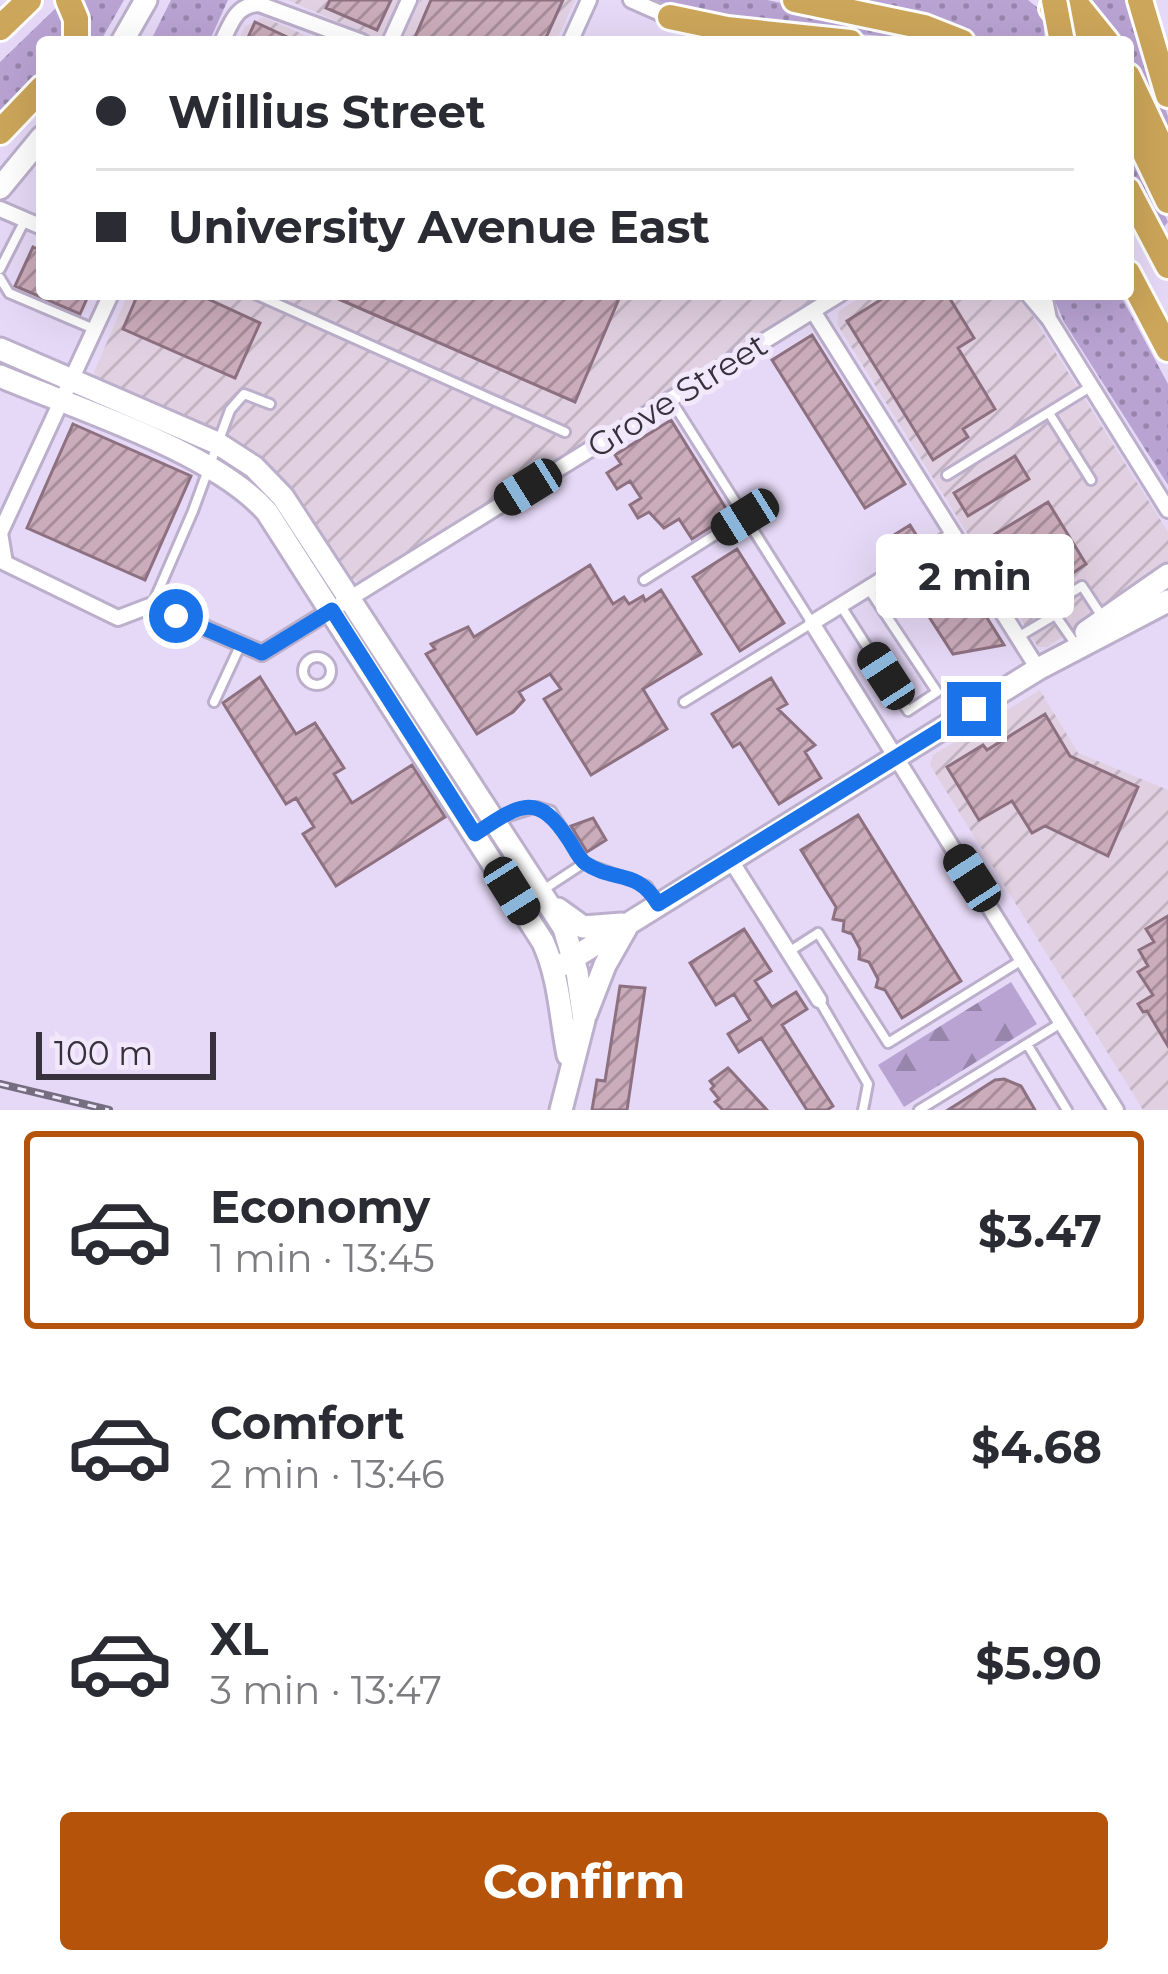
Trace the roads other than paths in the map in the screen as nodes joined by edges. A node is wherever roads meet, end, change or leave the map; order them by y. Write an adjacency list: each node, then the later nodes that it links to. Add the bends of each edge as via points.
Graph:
1 (29, 0): 13 (highway)
2 (68, 0): 14 (highway)
3 (146, 0): 15 (main road)
4 (409, 0): 18 (street)
5 (589, 0): 19 (street)
6 (631, 0): 12 (street)
7 (795, 0): 22 (highway)
8 (1044, 0): 24 (highway)
9 (1058, 0): 23 (highway, bridge)
10 (1073, 0): 25 (highway)
11 (1140, 0): 28 (highway)
12 (670, 17): 20 (street); 21 (highway)
13 (0, 28)
14 (76, 36)
15 (125, 36)
16 (225, 36): 17 (street, via 246,4)
17 (346, 36)
18 (393, 36)
19 (573, 36)
20 (710, 36)
21 (797, 36)
22 (947, 36)
23 (1061, 36)
24 (1077, 36)
25 (1102, 36)
26 (1134, 89): 32 (highway)
27 (36, 94): 30 (highway)
28 (1168, 95)
29 (1134, 130): 35 (highway)
30 (0, 132)
31 (36, 144): 33 (main road)
32 (1168, 161)
33 (0, 188)
34 (1134, 201): 39 (highway)
35 (1168, 201)
36 (0, 209): 37 (street)
37 (25, 220): 38 (street); 40 (lane)
38 (36, 225)
39 (1168, 266)
40 (0, 269)
41 (0, 278): 50 (lane, via 9,293)
42 (1134, 284): 52 (highway)
43 (108, 300): 50 (street)
44 (268, 300): 59 (lane)
45 (830, 300): 48 (street, Grove Street)
46 (1033, 300): 49 (street)
47 (1045, 300): 49 (street)
48 (813, 310): 56 (street, Grove Street); 66 (street)
49 (1049, 319): 54 (street)
50 (95, 329): 55 (street)
51 (0, 349): 55 (main road)
52 (1168, 349)
53 (0, 376): 55 (main road)
54 (1092, 386): 58 (lane); 63 (street)
55 (67, 392): 60 (main road); 65 (street)
56 (670, 399): 64 (lane); 72 (street, Grove Street)
57 (270, 404): 60 (lane, via 244,394)
58 (1049, 412): 61 (lane); 62 (lane)
59 (565, 432)
60 (212, 454): 71 (lane); 72 (main road)
61 (946, 476)
62 (1091, 480)
63 (1168, 510)
64 (745, 517): 68 (lane); 76 (lane)
65 (0, 533): 71 (street, via 5,563 118,618)
66 (954, 535): 69 (street); 77 (street)
67 (1168, 575): 75 (main road)
68 (644, 580)
69 (868, 588): 73 (street); 73 (lane, via 938,692 908,711)
70 (1168, 601): 80 (main road)
71 (152, 604): 79 (street)
72 (341, 605): 79 (street, Grove Street, via 262,653); 84 (main road)
73 (841, 605): 76 (street)
74 (1055, 615): 75 (lane, via 1049,606 1082,586); 77 (lane); 78 (lane)
75 (1103, 619): 78 (main road)
76 (812, 622): 82 (lane); 83 (street)
77 (1018, 637): 80 (street)
78 (1073, 642): 80 (main road)
79 (241, 646): 81 (lane)
80 (1038, 669): 83 (main road)
81 (214, 702)
82 (684, 702)
83 (896, 756): 85 (main road); 91 (street)
84 (484, 828): 86 (lane, via 525,809 550,811); 87 (main road); 92 (main road, via 528,916)
85 (730, 860): 88 (main road); 90 (street)
86 (584, 863): 87 (lane); 88 (lane, via 647,886)
87 (546, 897): 89 (main road, via 583,927); 92 (main road)
88 (658, 904): 89 (main road)
89 (628, 923): 92 (main road); 94 (main road)
90 (789, 951): 91 (lane, via 818,933 889,1043); 93 (street)
91 (1024, 959): 95 (street)
92 (564, 963): 94 (main road); 97 (main road)
93 (819, 1000): 99 (lane, via 863,1071)
94 (584, 1020): 97 (main road)
95 (1063, 1022): 96 (lane); 102 (street)
96 (1027, 1044): 100 (lane); 101 (lane)
97 (570, 1068): 98 (main road)
98 (561, 1110)
99 (863, 1110)
100 (919, 1110)
101 (1067, 1110)
102 (1117, 1110)

